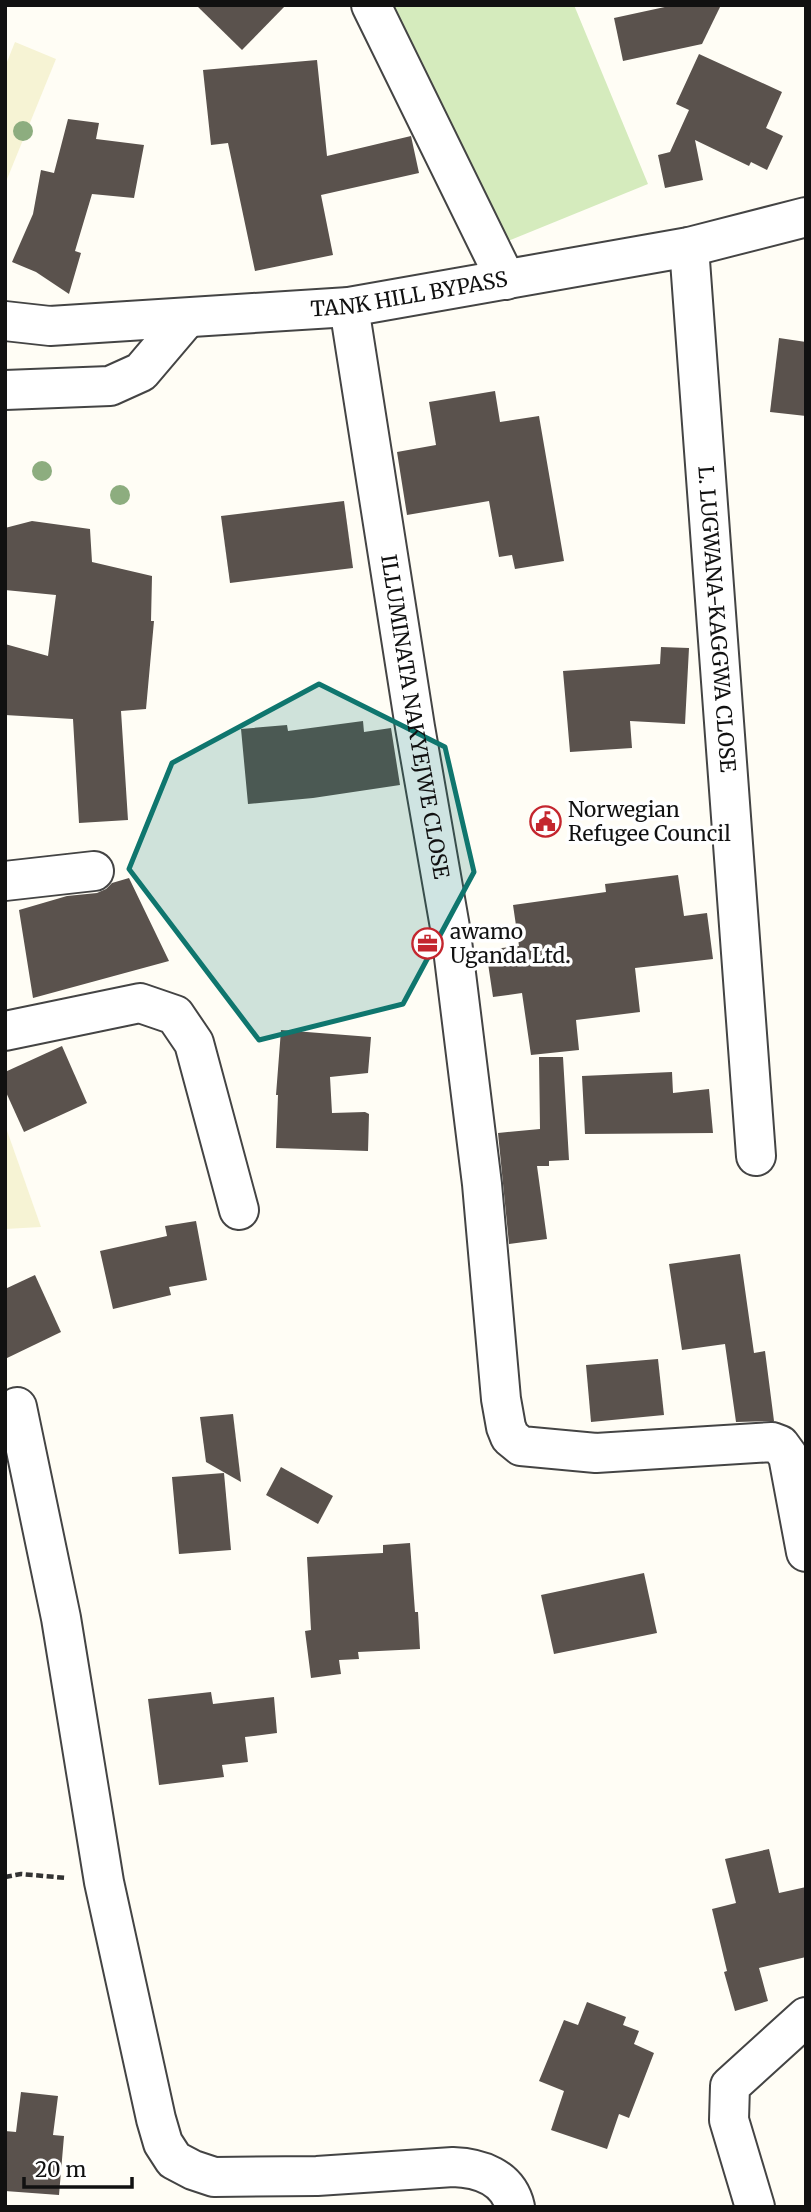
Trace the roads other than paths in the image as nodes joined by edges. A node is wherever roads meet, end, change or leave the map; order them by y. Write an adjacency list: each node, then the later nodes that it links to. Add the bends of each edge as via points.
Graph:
1 (371, 5): 4 (street)
2 (806, 217): 3 (street, TANK HILL BYPASS)
3 (689, 247): 4 (street, TANK HILL BYPASS); 12 (street, L. LUGWANA-KAGGWA CLOSE)
4 (506, 279): 5 (street, TANK HILL BYPASS)
5 (349, 307): 6 (street, TANK HILL BYPASS); 15 (street, ILLUMINATA NAKYEJWE CLOSE, via 451,933 506,1427 521,1446 596,1453 780,1445 788,1456)
6 (186, 319): 7 (street, TANK HILL BYPASS, via 50,326); 8 (street, via 141,372 110,386)
7 (5, 321)
8 (5, 390)
9 (94, 871): 10 (street)
10 (5, 881)
11 (5, 1031): 13 (street, via 140,1003 175,1014 194,1043)
12 (756, 1156)
13 (239, 1210)
14 (17, 1407): 17 (street, via 61,1618 104,1882 163,2143 174,2160 214,2177 471,2168 503,2184)
15 (806, 1552)
16 (806, 2017): 18 (street, via 730,2086 729,2120)
17 (515, 2207)
18 (755, 2207)

